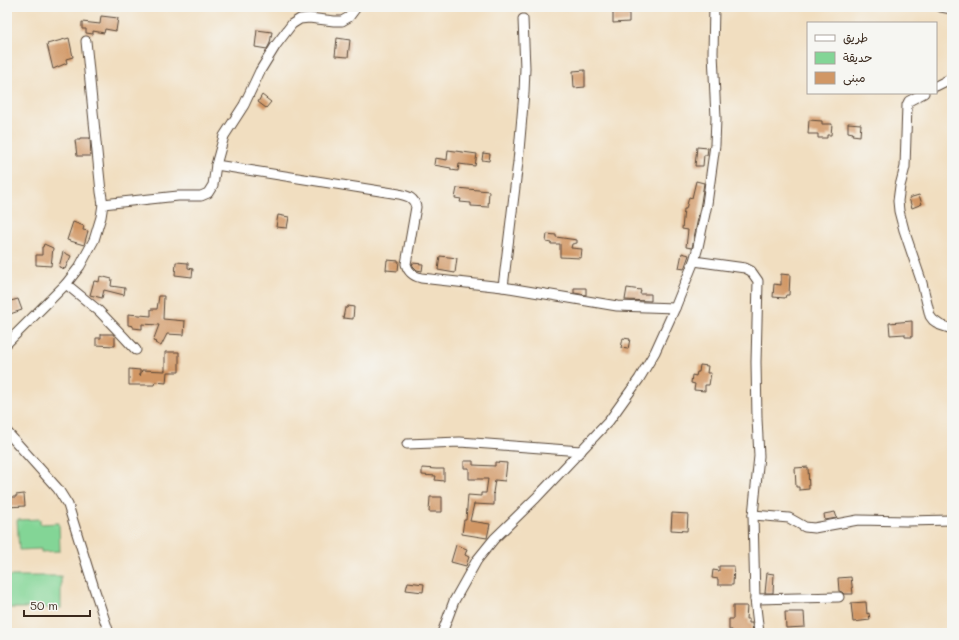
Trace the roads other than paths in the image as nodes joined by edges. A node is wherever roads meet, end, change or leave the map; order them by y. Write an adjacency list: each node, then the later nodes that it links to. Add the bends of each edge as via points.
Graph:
1 (356, 7): 10 (street, via 349,17 342,21 309,18 300,19 292,24 260,71 244,105 224,136)
2 (714, 7): 12 (street, via 715,145 707,204)
3 (941, 7): 4 (street)
4 (952, 9)
5 (523, 19): 14 (street, via 524,93)
6 (86, 41): 11 (street)
7 (952, 78): 8 (street)
8 (937, 86)
9 (922, 94): 16 (street, via 909,101 907,105 905,167 900,186 899,211 930,316 940,325)
10 (216, 165): 11 (street, via 213,185 208,193 201,196); 14 (street, via 412,198 416,207 406,264 410,273 421,278)
11 (104, 204): 13 (street, via 94,240 80,266)
12 (694, 261): 15 (street); 22 (street, via 745,268 751,271 758,281 756,362 760,456)
13 (66, 284): 17 (street); 18 (street, via 99,311)
14 (503, 287): 15 (street, via 617,306)
15 (675, 308): 21 (street, via 655,352 639,379 609,422)
16 (952, 329)
17 (7, 343)
18 (136, 350)
19 (7, 432): 26 (street, via 58,489 68,505)
20 (407, 444): 21 (street, via 460,442)
21 (582, 451): 27 (street, via 494,539 477,560 454,601)
22 (754, 515): 23 (street, via 789,518 805,527 814,528 858,520); 25 (street)
23 (952, 520)
24 (839, 597): 25 (street)
25 (755, 599): 28 (street)
26 (109, 633)
27 (442, 633)
28 (759, 633)

